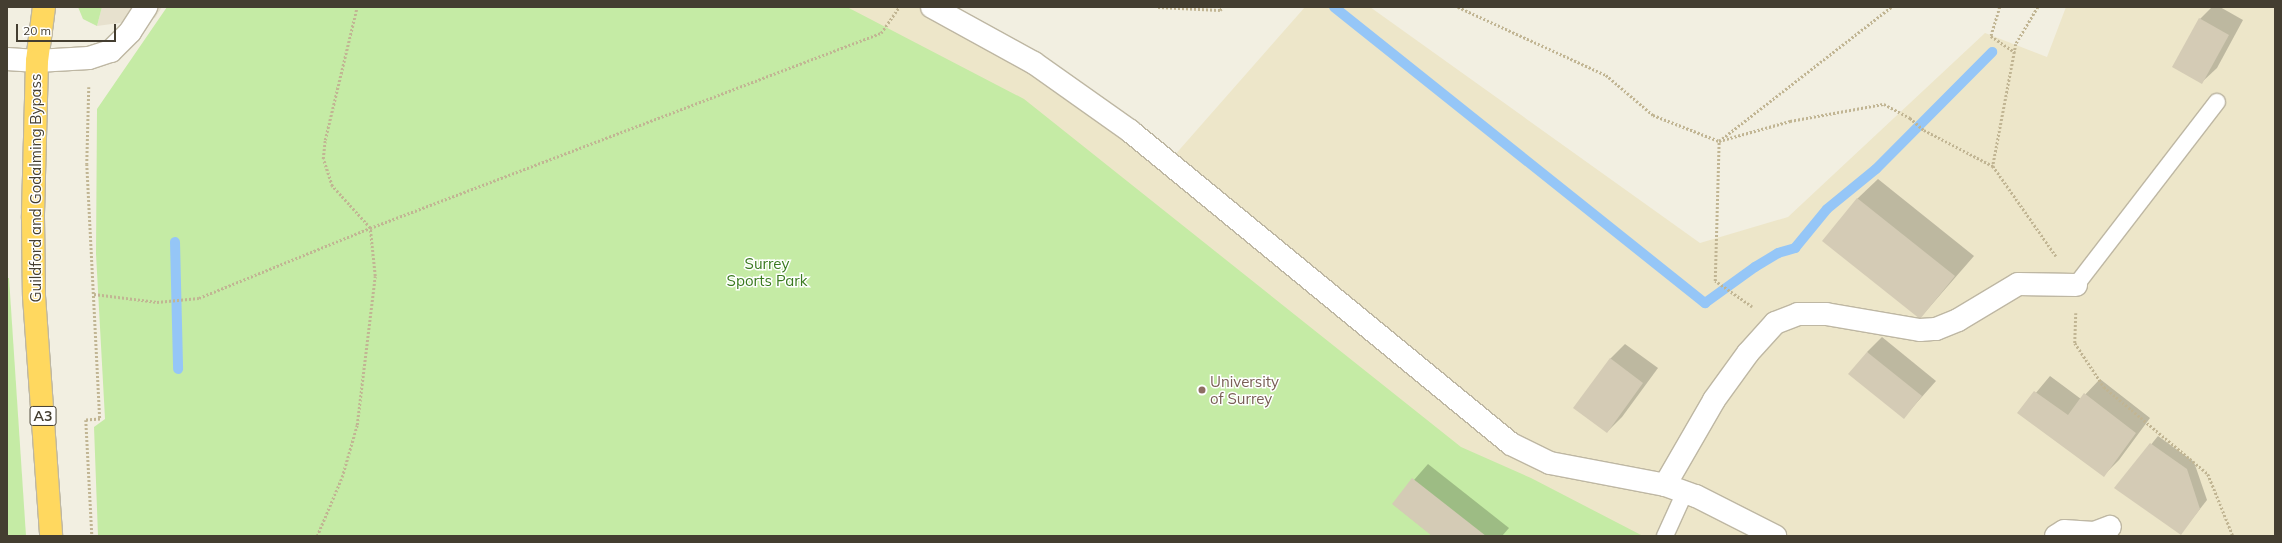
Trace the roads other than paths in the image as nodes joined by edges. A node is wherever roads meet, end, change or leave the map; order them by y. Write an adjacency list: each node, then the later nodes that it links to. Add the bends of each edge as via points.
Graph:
1 (44, 7): 5 (highway, Guildford and Godalming Bypass / A3)
2 (146, 7): 5 (street, via 130,32 111,51 89,58)
3 (932, 7): 8 (street, via 1034,63 1130,130 1511,444 1550,463)
4 (7, 58): 5 (street)
5 (37, 61): 10 (highway, Guildford and Godalming Bypass / A3, via 33,166 34,296)
6 (2217, 102): 7 (lane)
7 (2076, 285): 8 (street, via 2018,284 1958,320 1936,329 1920,330 1826,314 1798,314 1775,323 1748,353 1714,400)
8 (1675, 489): 11 (lane); 12 (street)
9 (2110, 527): 13 (street, via 2094,533 2064,532)
10 (51, 536)
11 (1666, 536)
12 (1775, 536)
13 (2056, 536)

